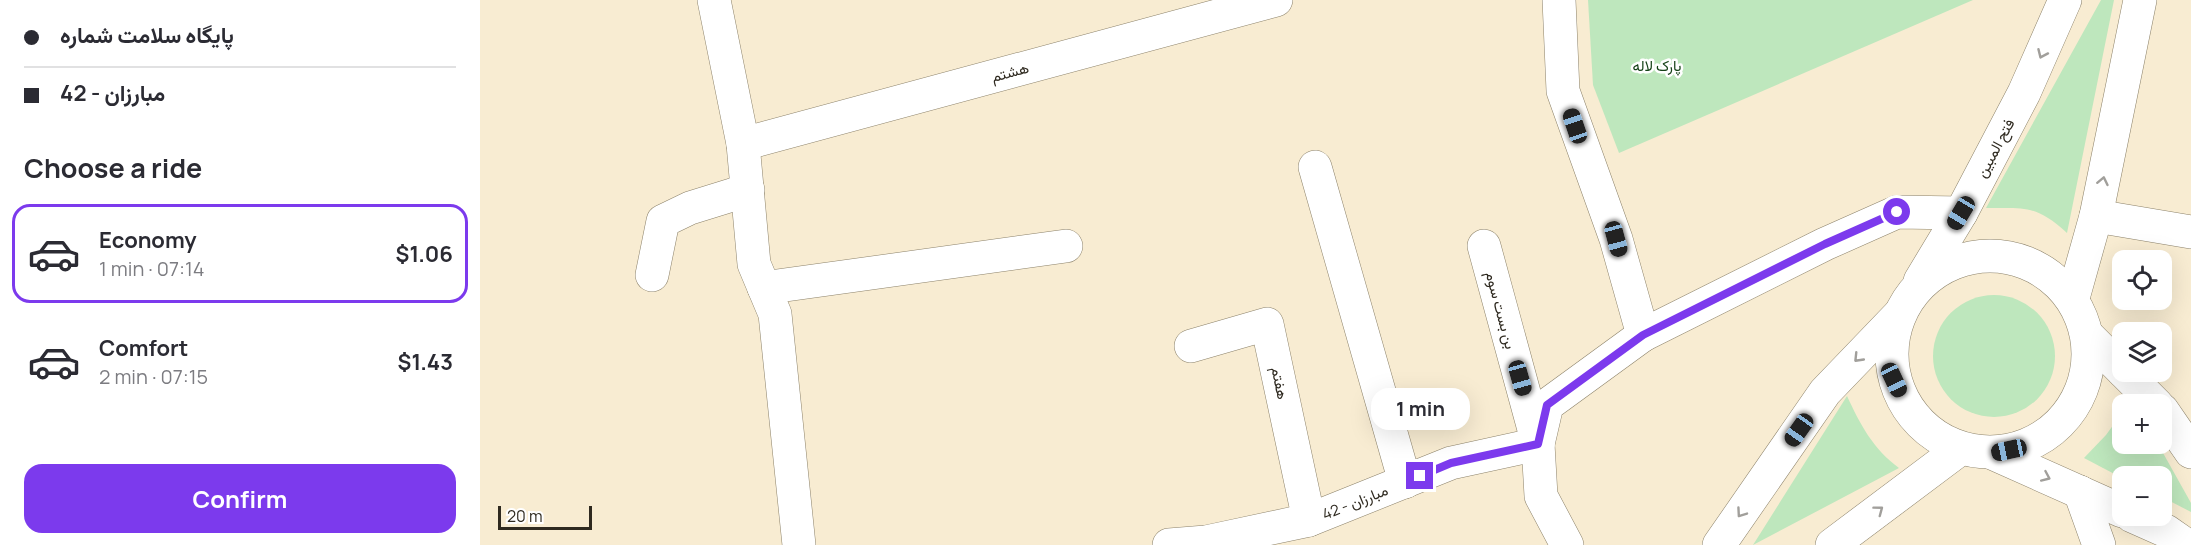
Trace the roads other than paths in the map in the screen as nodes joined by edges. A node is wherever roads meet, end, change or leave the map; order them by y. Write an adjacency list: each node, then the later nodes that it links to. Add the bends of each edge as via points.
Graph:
1 (714, 0): 6 (street)
2 (1276, 0): 6 (street, هشتم)
3 (1559, 0): 18 (street, via 1563,91 1616,239)
4 (2065, 0): 9 (street, فتح المبین, one-way to 9, via 2024,93)
5 (2140, 0): 10 (street, one-way to 5)
6 (743, 144): 8 (street)
7 (1315, 167): 29 (street)
8 (748, 190): 14 (street, via 663,221); 15 (street, via 754,264)
9 (1961, 213): 17 (street, فتح المبین); 18 (street, via 1897,212)
10 (2096, 216): 11 (street); 16 (street)
11 (2191, 232)
12 (1066, 246): 15 (street)
13 (1484, 246): 25 (street, بن بست سوم)
14 (652, 275)
15 (764, 288): 34 (street, via 776,314)
16 (2073, 298): 17 (street, via 2052,276 2025,261 1996,255 1966,258 1937,270); 19 (street)
17 (1906, 303): 26 (street, via 1891,347 1894,380 1908,410 1931,434); 37 (street, one-way to 37, via 1825,392)
18 (1643, 335): 25 (street, via 1547,405)
19 (2088, 336): 21 (street); 28 (street, via 2088,370 2070,411 2055,429 2026,446)
20 (1191, 346): 32 (street, هفتم, via 1267,324)
21 (2112, 360)
22 (2134, 382): 23 (street)
23 (2146, 394)
24 (2172, 424): 27 (street)
25 (1538, 444): 29 (street, مبارزان - 42, via 1451,463); 36 (street, via 1541,496)
26 (1960, 449): 28 (street); 38 (street, one-way to 26)
27 (2191, 452)
28 (1992, 453): 30 (street, one-way to 30)
29 (1405, 482): 32 (street, مبارزان - 42)
30 (2080, 492): 31 (street); 39 (street)
31 (2112, 507)
32 (1309, 520): 35 (street, مبارزان - 42, via 1206,542)
33 (2155, 526): 40 (street)
34 (800, 545)
35 (1169, 545)
36 (1567, 545)
37 (1719, 545)
38 (1832, 545)
39 (2099, 545)
40 (2186, 545)

